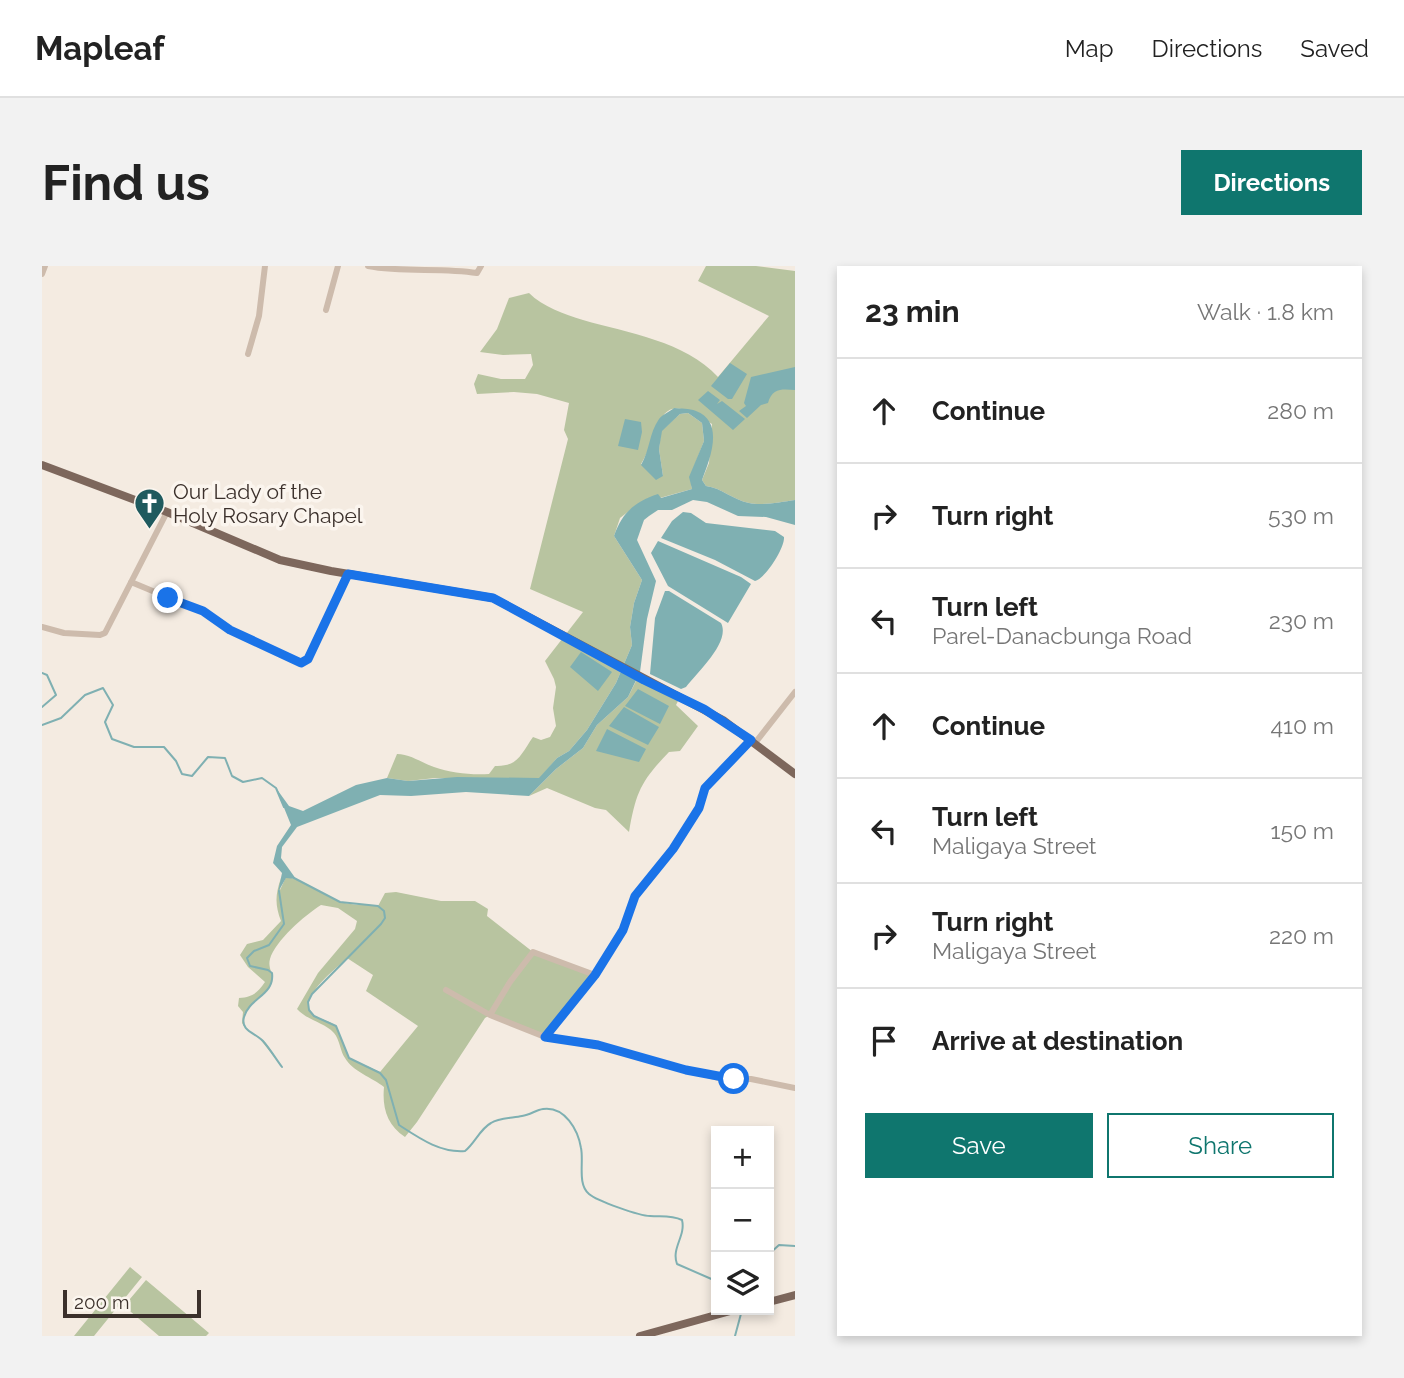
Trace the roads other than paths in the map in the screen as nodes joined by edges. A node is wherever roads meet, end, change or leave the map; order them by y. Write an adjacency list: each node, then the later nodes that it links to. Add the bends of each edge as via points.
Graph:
1 (45, 266): 6 (street)
2 (265, 266): 8 (street, via 259,316)
3 (338, 266): 7 (street)
4 (368, 266): 5 (street)
5 (480, 269)
6 (42, 274)
7 (326, 310)
8 (248, 354)
9 (42, 465): 10 (main road)
10 (167, 512): 11 (main road, via 280,560); 12 (street)
11 (348, 574): 12 (street, via 308,659 301,663 230,630 203,611); 15 (main road, via 493,598 704,709)
12 (131, 582): 13 (street, via 103,635)
13 (42, 627)
14 (795, 692): 15 (street)
15 (753, 742): 16 (main road); 17 (street, via 705,788 699,808 673,849 635,896 623,930)
16 (795, 774)
17 (595, 975): 19 (street, via 533,952); 20 (street)
18 (446, 990): 19 (street)
19 (490, 1015): 20 (street)
20 (545, 1037): 21 (street, via 598,1045 719,1078)
21 (795, 1088)
22 (795, 1295): 23 (main road)
23 (774, 1301)
24 (716, 1315): 25 (main road)
25 (640, 1336)

